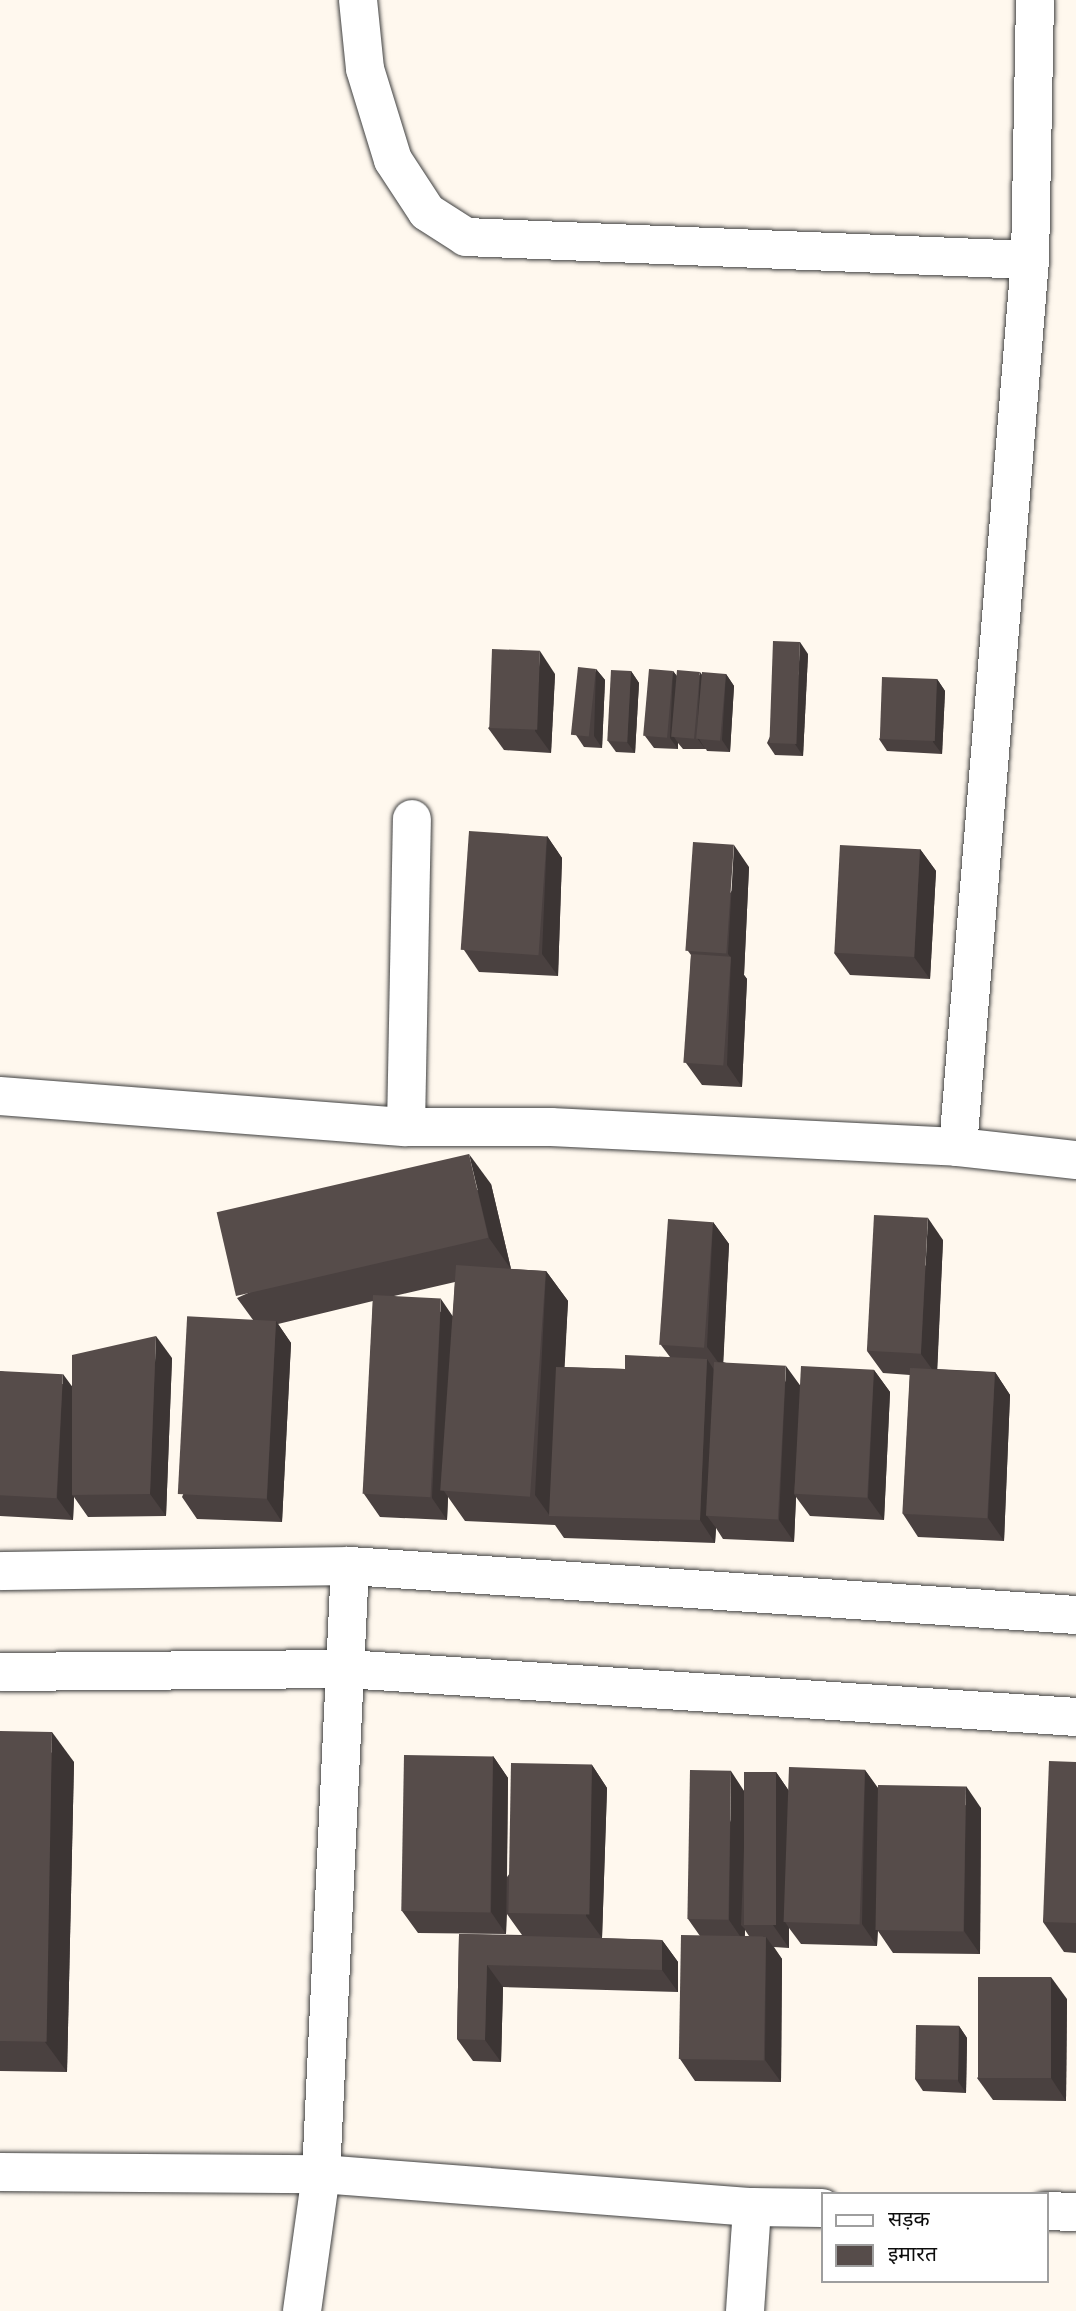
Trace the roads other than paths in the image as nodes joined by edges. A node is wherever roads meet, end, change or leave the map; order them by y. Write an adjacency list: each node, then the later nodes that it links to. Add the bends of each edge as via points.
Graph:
1 (358, 0): 3 (street, via 365,69 393,160 427,212 466,237)
2 (1035, 0): 3 (street)
3 (1030, 260): 7 (street)
4 (412, 819): 6 (street)
5 (0, 1096): 6 (street)
6 (406, 1127): 7 (street, via 551,1127)
7 (958, 1147): 8 (street)
8 (1076, 1160)
9 (350, 1566): 10 (street); 11 (street); 12 (street)
10 (0, 1571)
11 (1076, 1615)
12 (346, 1670): 13 (street); 14 (street); 16 (street)
13 (0, 1672)
14 (1076, 1717)
15 (0, 2172): 16 (street)
16 (321, 2174): 17 (street); 21 (street)
17 (752, 2207): 18 (street); 22 (street)
18 (820, 2208)
19 (1048, 2211): 20 (street)
20 (1076, 2212)
21 (302, 2311)
22 (745, 2311)

